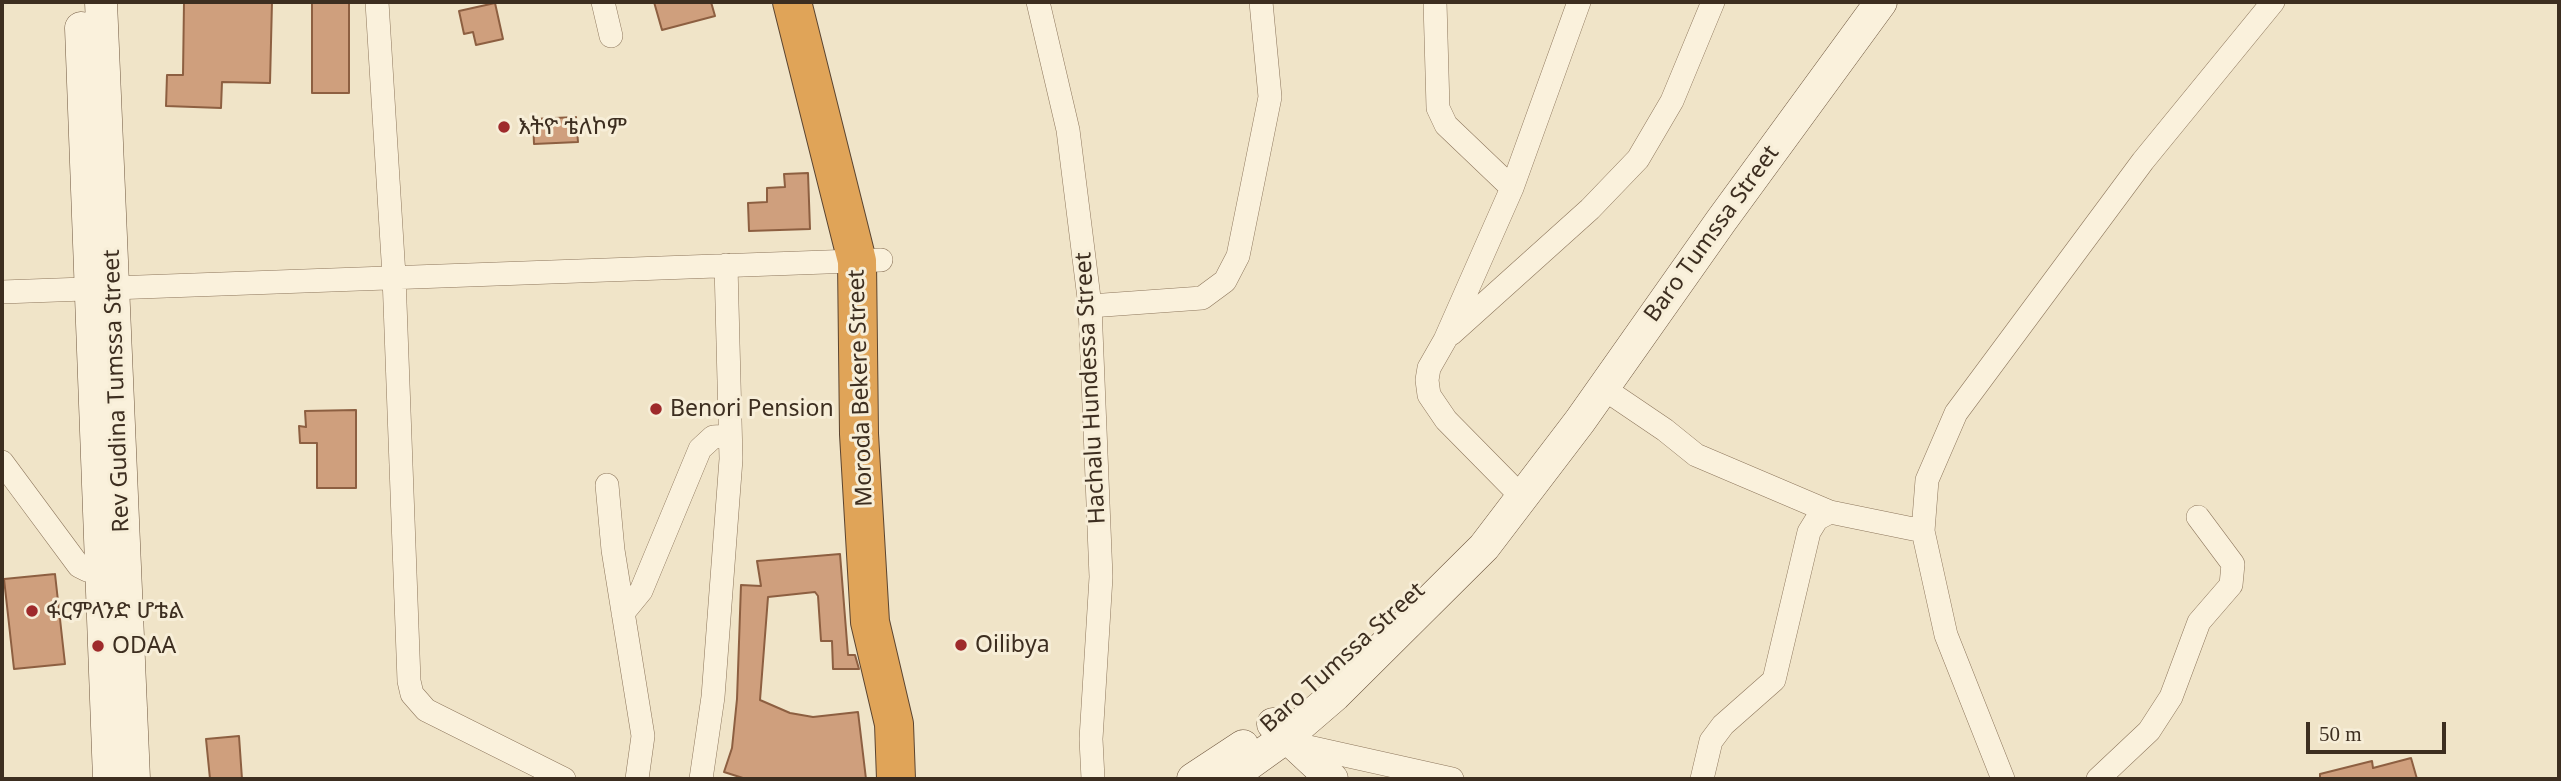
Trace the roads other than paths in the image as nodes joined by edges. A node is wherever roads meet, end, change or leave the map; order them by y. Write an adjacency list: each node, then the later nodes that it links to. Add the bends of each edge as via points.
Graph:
1 (80, 2): 19 (street, Rev Gudina Tumssa Street)
2 (101, 2): 19 (street, Rev Gudina Tumssa Street)
3 (377, 2): 18 (street)
4 (603, 2): 14 (street)
5 (792, 2): 16 (highway, Moroda Bekere Street)
6 (818, 2): 16 (highway, Moroda Bekere Street, via 872,208)
7 (1038, 2): 21 (street, Hachalu Hundessa Street, via 1068,130)
8 (1261, 2): 21 (street, via 1270,97 1238,256 1225,281 1202,298)
9 (1435, 2): 15 (street, via 1438,108 1446,125)
10 (1580, 2): 15 (street)
11 (1713, 2): 22 (street, via 1672,101 1638,159 1590,209)
12 (1881, 2): 23 (street, Baro Tumssa Street)
13 (2273, 2): 31 (street, via 2143,162 1956,413 1927,480)
14 (611, 36)
15 (1512, 188): 22 (street)
16 (869, 261): 17 (street); 34 (highway, Moroda Bekere Street, via 859,434 881,620)
17 (726, 265): 18 (street); 24 (street)
18 (394, 276): 19 (street); 38 (street, via 412,694 426,710)
19 (103, 288): 20 (street); 32 (street, Rev Gudina Tumssa Street)
20 (2, 292)
21 (1090, 306): 43 (street, Hachalu Hundessa Street, via 1101,577 1091,739)
22 (1445, 340): 28 (street, via 1429,368 1429,395 1446,420)
23 (1603, 388): 26 (street, Baro Tumssa Street); 29 (street, via 1696,455)
24 (729, 436): 33 (street, via 713,437 699,449 640,592); 40 (street, via 713,697)
25 (2, 462): 32 (street, via 79,566)
26 (1544, 467): 28 (street, Baro Tumssa Street); 35 (street, Baro Tumssa Street, via 1453,580 1378,655)
27 (607, 485): 33 (street)
28 (1516, 491): 35 (street, Baro Tumssa Street)
29 (1830, 512): 31 (street); 48 (street, via 1817,519 1809,532 1774,680 1711,741)
30 (2198, 517): 50 (street, via 2233,564 2231,584 2199,622 2171,697 2149,731)
31 (1923, 531): 49 (street, via 1946,635)
32 (111, 569): 36 (street, Rev Gudina Tumssa Street); 37 (street, Rev Gudina Tumssa Street)
33 (623, 613): 39 (street, via 643,736)
34 (902, 722): 41 (highway, Moroda Bekere Street); 42 (highway, Moroda Bekere Street)
35 (1283, 735): 44 (street, Baro Tumssa Street); 45 (street, Baro Tumssa Street); 46 (street); 47 (street)
36 (109, 779)
37 (134, 779)
38 (564, 779)
39 (637, 779)
40 (701, 779)
41 (896, 779)
42 (913, 779)
43 (1093, 779)
44 (1193, 779)
45 (1228, 779)
46 (1332, 779)
47 (1452, 779)
48 (1702, 779)
49 (2003, 779)
50 (2098, 779)

